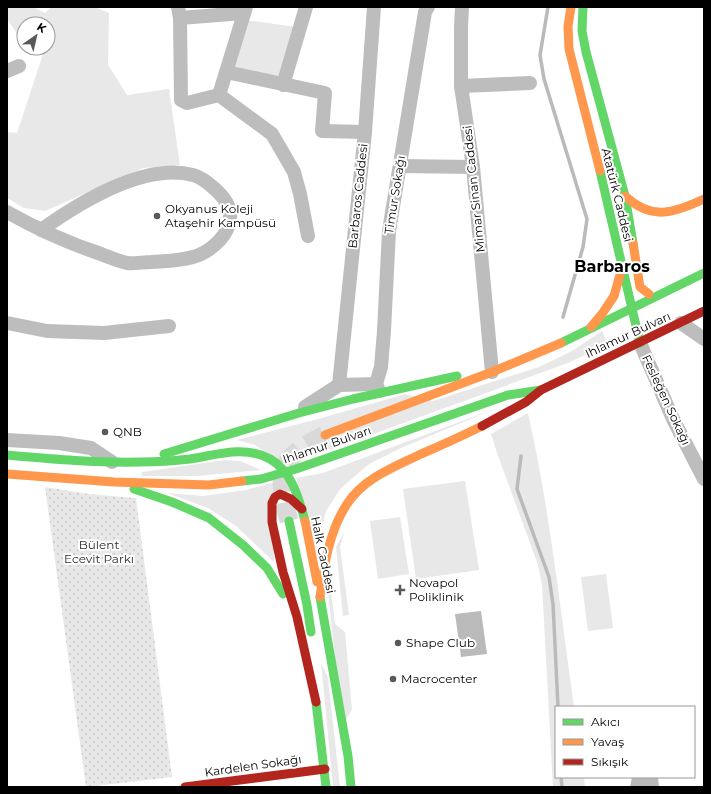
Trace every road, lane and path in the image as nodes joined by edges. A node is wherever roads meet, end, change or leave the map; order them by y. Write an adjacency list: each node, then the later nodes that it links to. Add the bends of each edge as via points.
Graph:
1 (306, 7): 11 (street)
2 (374, 7): 14 (street, Barbaros Caddesi)
3 (428, 7): 15 (street, Timur Sokağı, via 425,12)
4 (462, 7): 12 (street, Mimar Sinan Caddesi)
5 (571, 7): 22 (main road, Atatürk Caddesi, via 568,26 569,49)
6 (583, 7): 17 (main road, Atatürk Caddesi, via 582,31 586,52)
7 (245, 10): 8 (street); 9 (street)
8 (179, 12): 13 (street, via 181,100 187,103)
9 (226, 72): 11 (street); 13 (street)
10 (530, 83): 12 (street)
11 (283, 85): 14 (street, via 325,93 322,131)
12 (461, 86): 16 (street, Mimar Sinan Caddesi)
13 (219, 95): 21 (street, via 272,134 294,172)
14 (366, 132): 35 (street, Barbaros Caddesi)
15 (400, 166): 16 (street); 36 (street, Timur Sokağı, via 389,231)
16 (473, 167): 34 (street, Mimar Sinan Caddesi)
17 (625, 196): 18 (main road, via 639,208 656,213 682,209); 24 (main road, Atatürk Caddesi)
18 (704, 199)
19 (7, 212): 20 (street)
20 (40, 230): 20 (street, via 79,247 127,263 156,262 194,257 215,246 230,222 230,208 222,195 208,182 194,175 151,174 96,195 68,210)
21 (308, 236)
22 (622, 268): 26 (main road, Atatürk Caddesi); 31 (main road, via 614,296)
23 (704, 273): 25 (main road, Ihlamur Bulvarı)
24 (640, 287): 25 (main road, via 649,294); 26 (main road)
25 (659, 295): 26 (main road, Ihlamur Bulvarı)
26 (632, 310): 31 (main road); 33 (main road, Atatürk Caddesi)
27 (704, 311): 29 (main road, Ihlamur Bulvarı)
28 (7, 323): 30 (street, via 47,331 104,333)
29 (681, 323): 32 (street); 33 (main road, Ihlamur Bulvarı)
30 (169, 326)
31 (587, 332): 34 (main road)
32 (704, 339)
33 (640, 343): 37 (main road, Ihlamur Bulvarı); 46 (street, Fesleğen Sokağı, via 673,419)
34 (492, 372): 36 (main road, Halk Caddesi); 39 (main road)
35 (338, 385): 36 (street); 38 (street)
36 (378, 388): 38 (main road, Halk Caddesi)
37 (541, 390): 44 (main road, Ihlamur Bulvarı, via 508,395); 50 (main road, Ihlamur Bulvarı, via 526,402 485,425 379,474 358,491 336,522 324,564)
38 (293, 415): 43 (main road, Halk Caddesi, via 160,455)
39 (325, 435)
40 (7, 440): 42 (street, via 91,448)
41 (7, 454): 42 (main road, Halk Caddesi)
42 (114, 462): 43 (main road, Halk Caddesi)
43 (149, 462): 44 (main road, Halk Caddesi, via 248,452 274,461)
44 (285, 472): 47 (main road, Ihlamur Bulvarı, via 261,479 209,485); 48 (main road, Halk Caddesi, via 291,480)
45 (7, 474): 47 (main road)
46 (704, 479)
47 (114, 482): 51 (main road, via 209,518 268,568)
48 (302, 508): 50 (main road, Halk Caddesi); 51 (main road, via 280,494 272,503 271,510 280,558)
49 (289, 521): 52 (main road, via 307,605 315,662)
50 (320, 597): 56 (main road, Halk Caddesi, via 348,756)
51 (296, 618): 52 (main road)
52 (316, 702): 53 (main road)
53 (325, 768): 54 (main road, Kardelen Sokağı); 55 (main road)
54 (185, 787)
55 (326, 787)
56 (351, 787)

